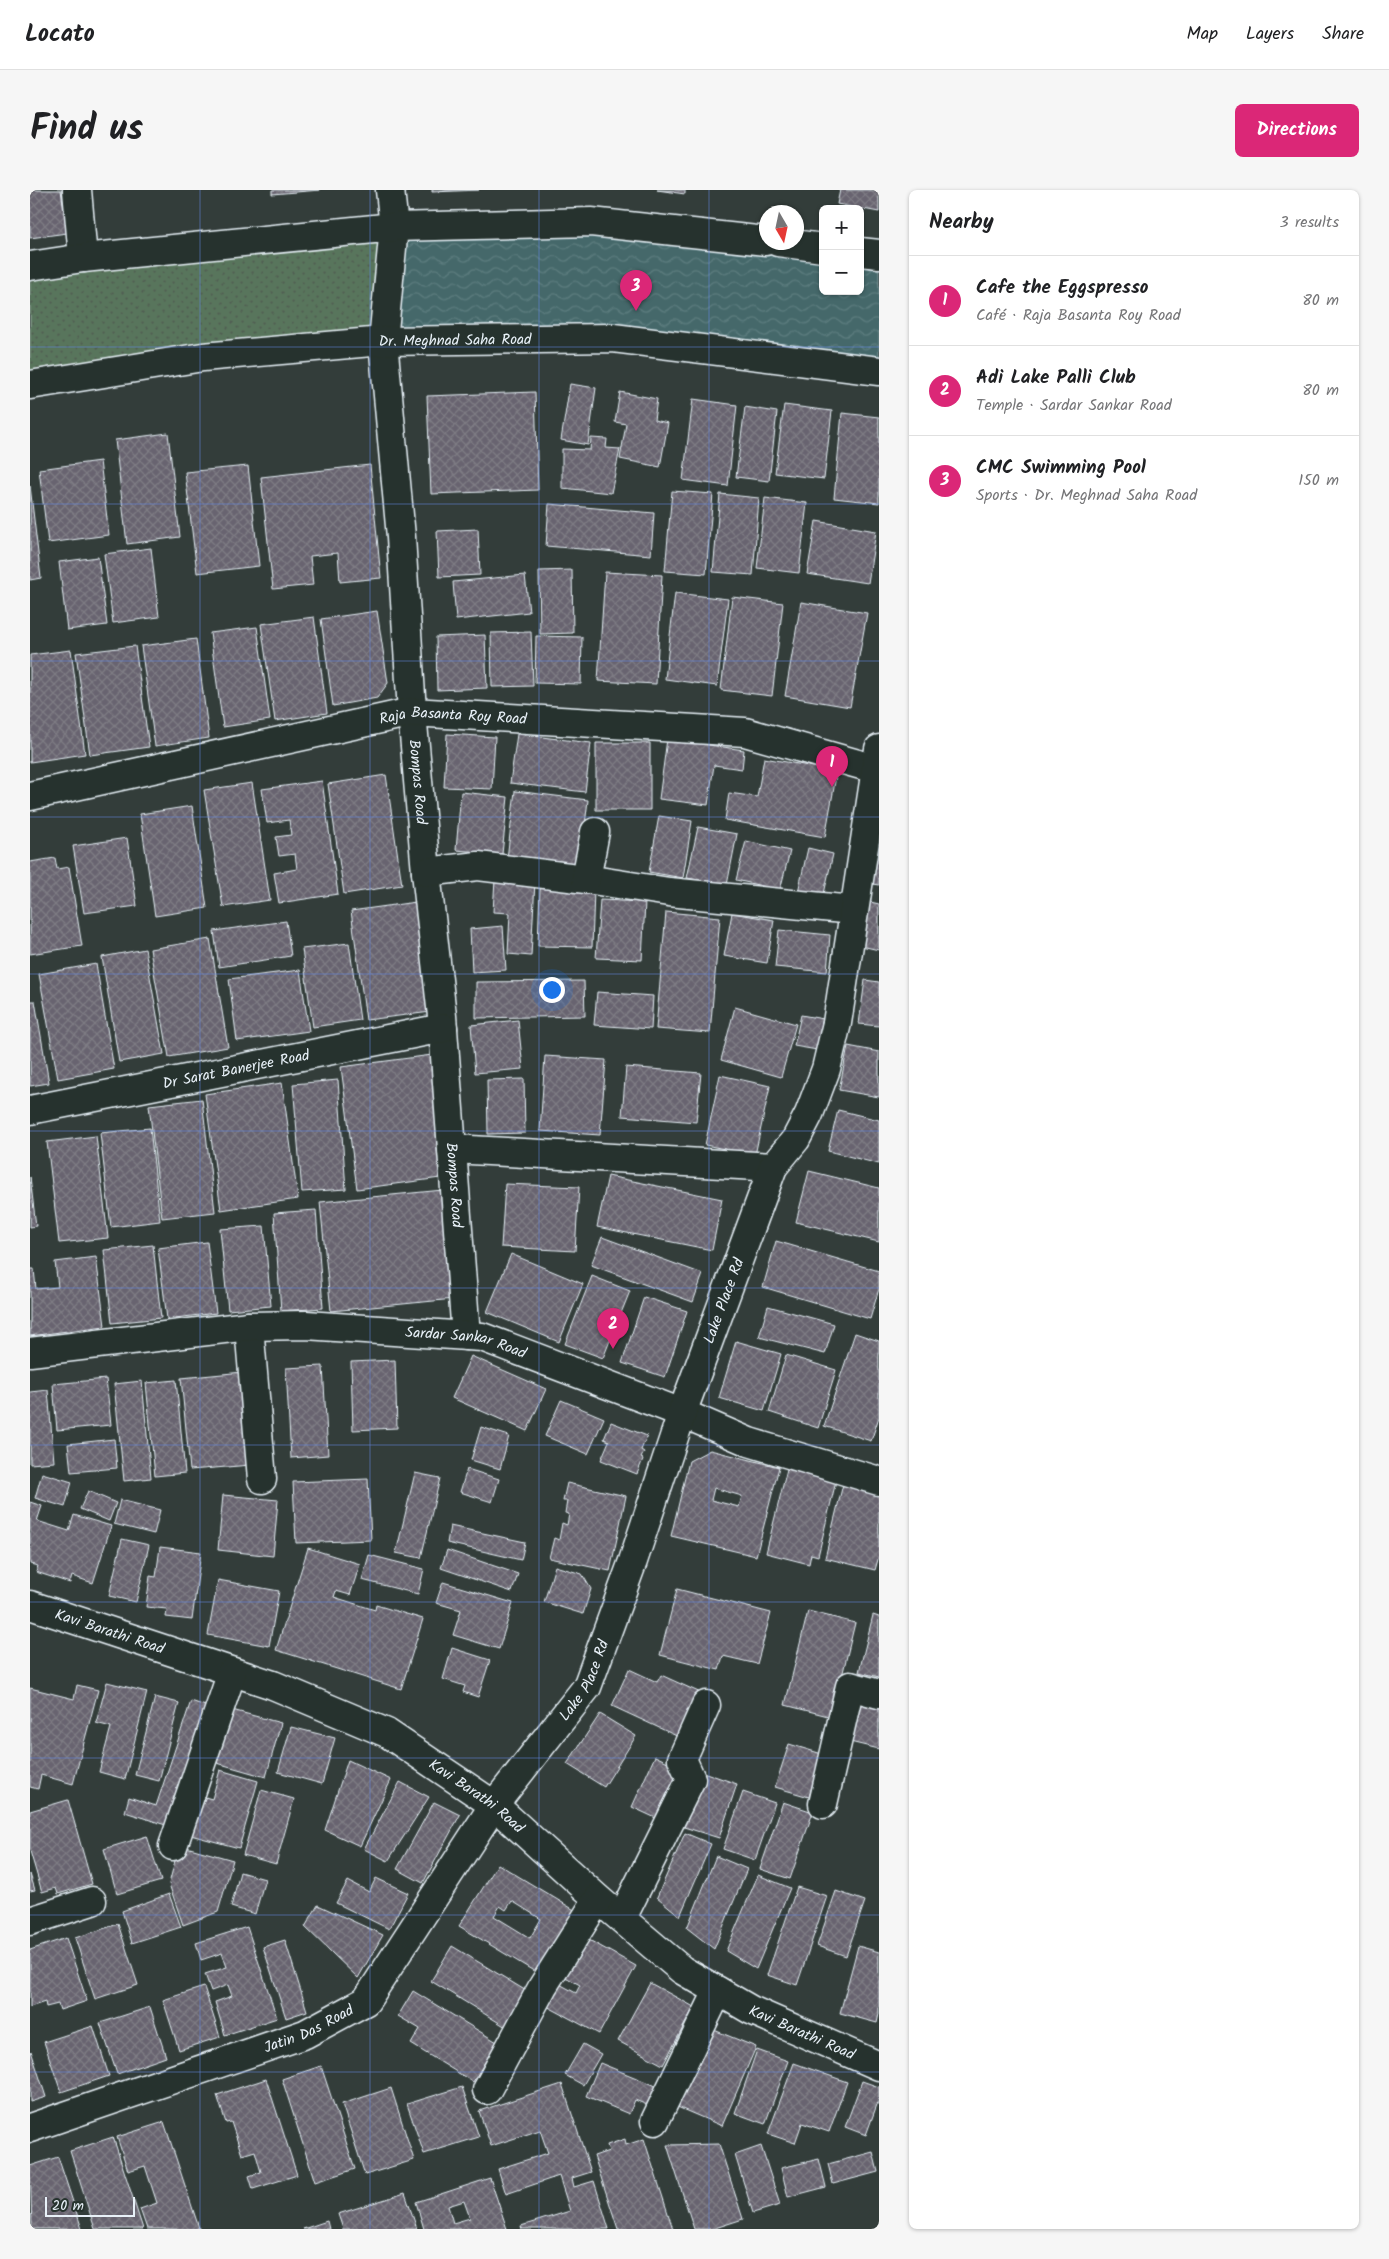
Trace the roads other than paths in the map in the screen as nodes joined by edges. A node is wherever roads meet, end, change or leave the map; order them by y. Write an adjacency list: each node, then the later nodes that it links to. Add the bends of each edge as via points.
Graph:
1 (77, 190): 9 (street)
2 (390, 190): 3 (street, Bompas Road)
3 (394, 227): 4 (street, via 591,222); 9 (street); 11 (street, Bompas Road)
4 (759, 240)
5 (804, 245): 6 (street)
6 (819, 247)
7 (864, 252): 8 (street)
8 (879, 254)
9 (83, 258): 10 (street)
10 (30, 266)
11 (383, 341): 12 (street, Dr. Meghnad Saha Road, via 612,338); 13 (street, Dr. Meghnad Saha Road, via 203,357); 14 (street, Bompas Road, via 401,537)
12 (879, 371)
13 (30, 385)
14 (412, 712): 15 (street, Raja Basanta Roy Road, via 746,732); 16 (street, Raja Basanta Roy Road); 18 (street, Bompas Road)
15 (878, 762): 20 (street, Lake Place Rd)
16 (30, 796)
17 (595, 832): 19 (street)
18 (426, 872): 19 (street, via 478,866); 21 (street, Bompas Road)
19 (586, 878): 20 (street, via 669,892)
20 (854, 910): 24 (street, Lake Place Rd, via 838,1022 826,1069 796,1139)
21 (443, 1028): 22 (street, Dr Sarat Banerjee Road); 23 (street, Bompas Road)
22 (30, 1110)
23 (452, 1149): 24 (street); 26 (street, Bompas Road)
24 (773, 1167): 28 (street, Lake Place Rd)
25 (249, 1326): 26 (street, Sardar Sankar Road, via 306,1325); 27 (street, Sardar Sankar Road); 29 (street)
26 (466, 1336): 28 (street, Sardar Sankar Road, via 482,1337)
27 (30, 1352)
28 (682, 1412): 30 (street, Sardar Sankar Road, via 750,1442); 36 (street, Lake Place Rd, via 587,1687)
29 (262, 1478)
30 (879, 1481)
31 (30, 1605): 32 (street, Kavi Barathi Road)
32 (232, 1672): 36 (street, Kavi Barathi Road, via 273,1684 387,1733); 37 (street)
33 (879, 1694): 35 (street, via 850,1686)
34 (706, 1705): 40 (street, via 682,1759 691,1778)
35 (823, 1804)
36 (494, 1805): 38 (street, Kavi Barathi Road); 46 (street, Jatin Das Road, via 366,2001 305,2034)
37 (173, 1846)
38 (598, 1899): 40 (street, Kavi Barathi Road); 44 (street, via 543,1986)
39 (92, 1901): 41 (street)
40 (622, 1918): 42 (street, Kavi Barathi Road, via 682,1970)
41 (30, 1921)
42 (718, 1991): 43 (street, Kavi Barathi Road, via 751,2010); 45 (street)
43 (879, 2066)
44 (487, 2090)
45 (655, 2121)
46 (30, 2128)

